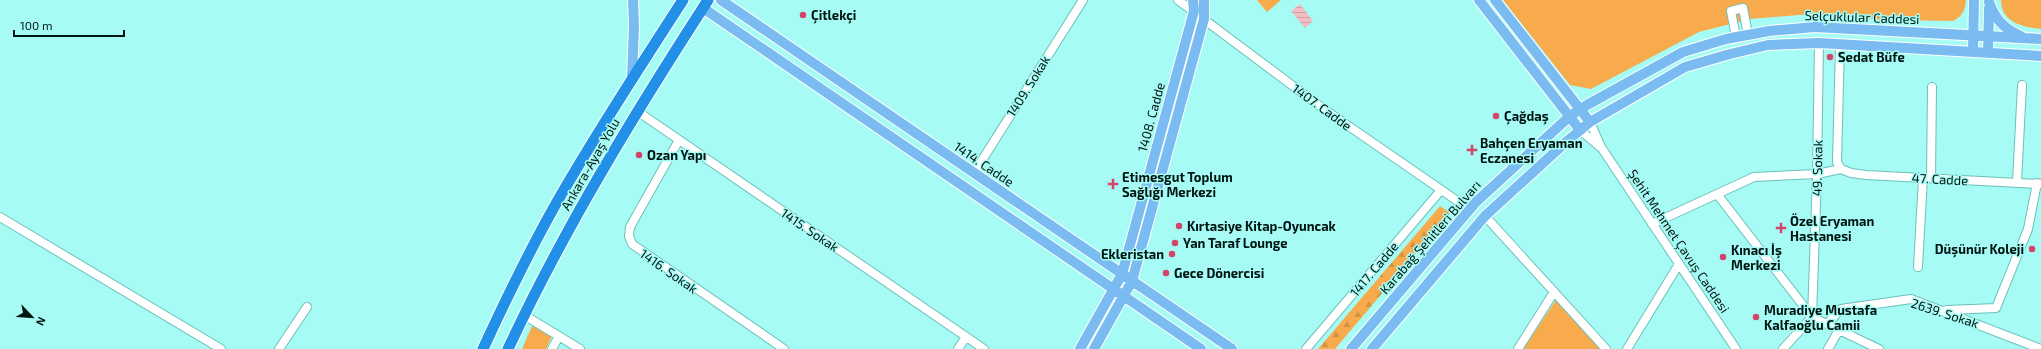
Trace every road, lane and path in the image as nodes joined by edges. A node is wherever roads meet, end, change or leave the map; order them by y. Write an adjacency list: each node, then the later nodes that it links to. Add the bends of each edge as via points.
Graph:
1 (633, 0): 27 (main road)
2 (683, 0): 27 (highway, Ankara-Ayaş Yolu)
3 (721, 0): 38 (main road, 1414. Cadde)
4 (1083, 0): 38 (street, 1409. Sokak)
5 (1178, 0): 13 (street, 1407. Cadde)
6 (1193, 0): 13 (main road, 1408. Cadde)
7 (1204, 0): 14 (main road, 1408. Cadde)
8 (1479, 0): 32 (main road)
9 (1495, 0): 30 (main road)
10 (1974, 0): 17 (main road)
11 (1989, 1): 18 (main road); 20 (main road, via 2000,24)
12 (705, 4): 31 (highway, Ankara-Ayaş Yolu); 53 (main road)
13 (1194, 11): 14 (street, 1407. Cadde); 51 (main road, 1408. Cadde)
14 (1204, 19): 43 (street, 1407. Cadde, via 1321,107); 52 (main road, 1408. Cadde)
15 (1841, 28): 16 (main road, Selçuklular Caddesi, via 1815,27); 17 (main road, Selçuklular Caddesi); 23 (main road)
16 (1748, 35): 19 (main road, Selçuklular Caddesi); 19 (street, via 1743,8 1731,11)
17 (1973, 35): 18 (main road, Selçuklular Caddesi); 24 (main road)
18 (1988, 35): 20 (main road, Selçuklular Caddesi); 25 (main road)
19 (1736, 37): 30 (main road, Selçuklular Caddesi, via 1683,52)
20 (2027, 38): 21 (main road, Selçuklular Caddesi)
21 (2041, 39)
22 (1819, 43): 23 (main road, Selçuklular Caddesi); 33 (main road, Selçuklular Caddesi, via 1768,46 1685,67); 39 (street, 49. Sokak)
23 (1840, 44): 24 (main road, Selçuklular Caddesi); 37 (street, 49. Sokak, via 1837,162)
24 (1973, 51): 25 (main road, Selçuklular Caddesi)
25 (1988, 52): 26 (main road, Selçuklular Caddesi)
26 (2041, 56)
27 (632, 79): 66 (highway, Ankara-Ayaş Yolu, via 560,196 513,283)
28 (2022, 85): 41 (street)
29 (1932, 87): 40 (street)
30 (1580, 109): 32 (main road, Karabağ Şehitleri Bulvarı); 33 (main road)
31 (637, 111): 35 (street, 1415. Sokak); 58 (highway, Ankara-Ayaş Yolu, via 579,210)
32 (1570, 116): 34 (main road); 45 (main road, Karabağ Şehitleri Bulvarı)
33 (1590, 122): 34 (main road, Selçuklular Caddesi); 36 (street, Şehit Mehmet Çavuş Caddesi)
34 (1580, 130): 36 (street, Şehit Mehmet Çavuş Caddesi); 46 (main road)
35 (679, 140): 63 (street, 1415. Sokak); 70 (street, 1416. Sokak, via 630,227 629,236 632,244)
36 (1601, 147): 48 (street, Şehit Mehmet Çavuş Caddesi)
37 (1841, 169): 39 (street); 40 (street, 47. Cadde, via 1866,175)
38 (974, 173): 51 (main road, 1414. Cadde)
39 (1818, 174): 44 (street, via 1754,177); 59 (street, 49. Sokak)
40 (1927, 178): 41 (street, 47. Cadde); 50 (street)
41 (2017, 182): 42 (street, 47. Cadde)
42 (2039, 184): 57 (street, via 2028,229 1996,308)
43 (1441, 190): 45 (street, 1407. Cadde); 77 (street, 1417. Cadde)
44 (1717, 194): 48 (street); 59 (street)
45 (1469, 209): 78 (main road, Karabağ Şehitleri Bulvarı)
46 (1485, 216): 54 (street); 79 (main road)
47 (0, 217): 64 (street)
48 (1652, 224): 49 (street, Şehit Mehmet Çavuş Caddesi)
49 (1679, 264): 82 (street); 83 (street, Şehit Mehmet Çavuş Caddesi)
50 (1918, 267)
51 (1122, 274): 52 (main road, 1414. Cadde); 53 (main road, 1408. Cadde)
52 (1132, 281): 55 (main road, 1408. Cadde); 76 (main road, 1414. Cadde)
53 (1114, 290): 55 (main road); 73 (main road, 1408. Cadde)
54 (1554, 292): 80 (street); 81 (street)
55 (1124, 296): 74 (main road, 1408. Cadde); 75 (main road)
56 (307, 307): 65 (street)
57 (1942, 310): 60 (street, 2639. Sokak, via 1911,299 1841,309); 87 (street, 2639. Sokak)
58 (524, 315): 62 (street); 67 (highway, Ankara-Ayaş Yolu)
59 (1812, 317): 60 (street); 84 (street)
60 (1827, 324): 61 (street)
61 (1839, 330): 85 (street); 86 (street)
62 (559, 336): 68 (street); 69 (street)
63 (966, 337): 71 (street); 72 (street, 1415. Sokak)
64 (221, 349)
65 (279, 349)
66 (483, 349)
67 (508, 349)
68 (552, 349)
69 (580, 349)
70 (784, 349)
71 (958, 349)
72 (984, 349)
73 (1080, 349)
74 (1094, 349)
75 (1201, 349)
76 (1232, 349)
77 (1306, 349)
78 (1351, 349)
79 (1372, 349)
80 (1518, 349)
81 (1606, 349)
82 (1627, 349)
83 (1736, 349)
84 (1783, 349)
85 (1828, 349)
86 (1879, 349)
87 (2041, 349)

